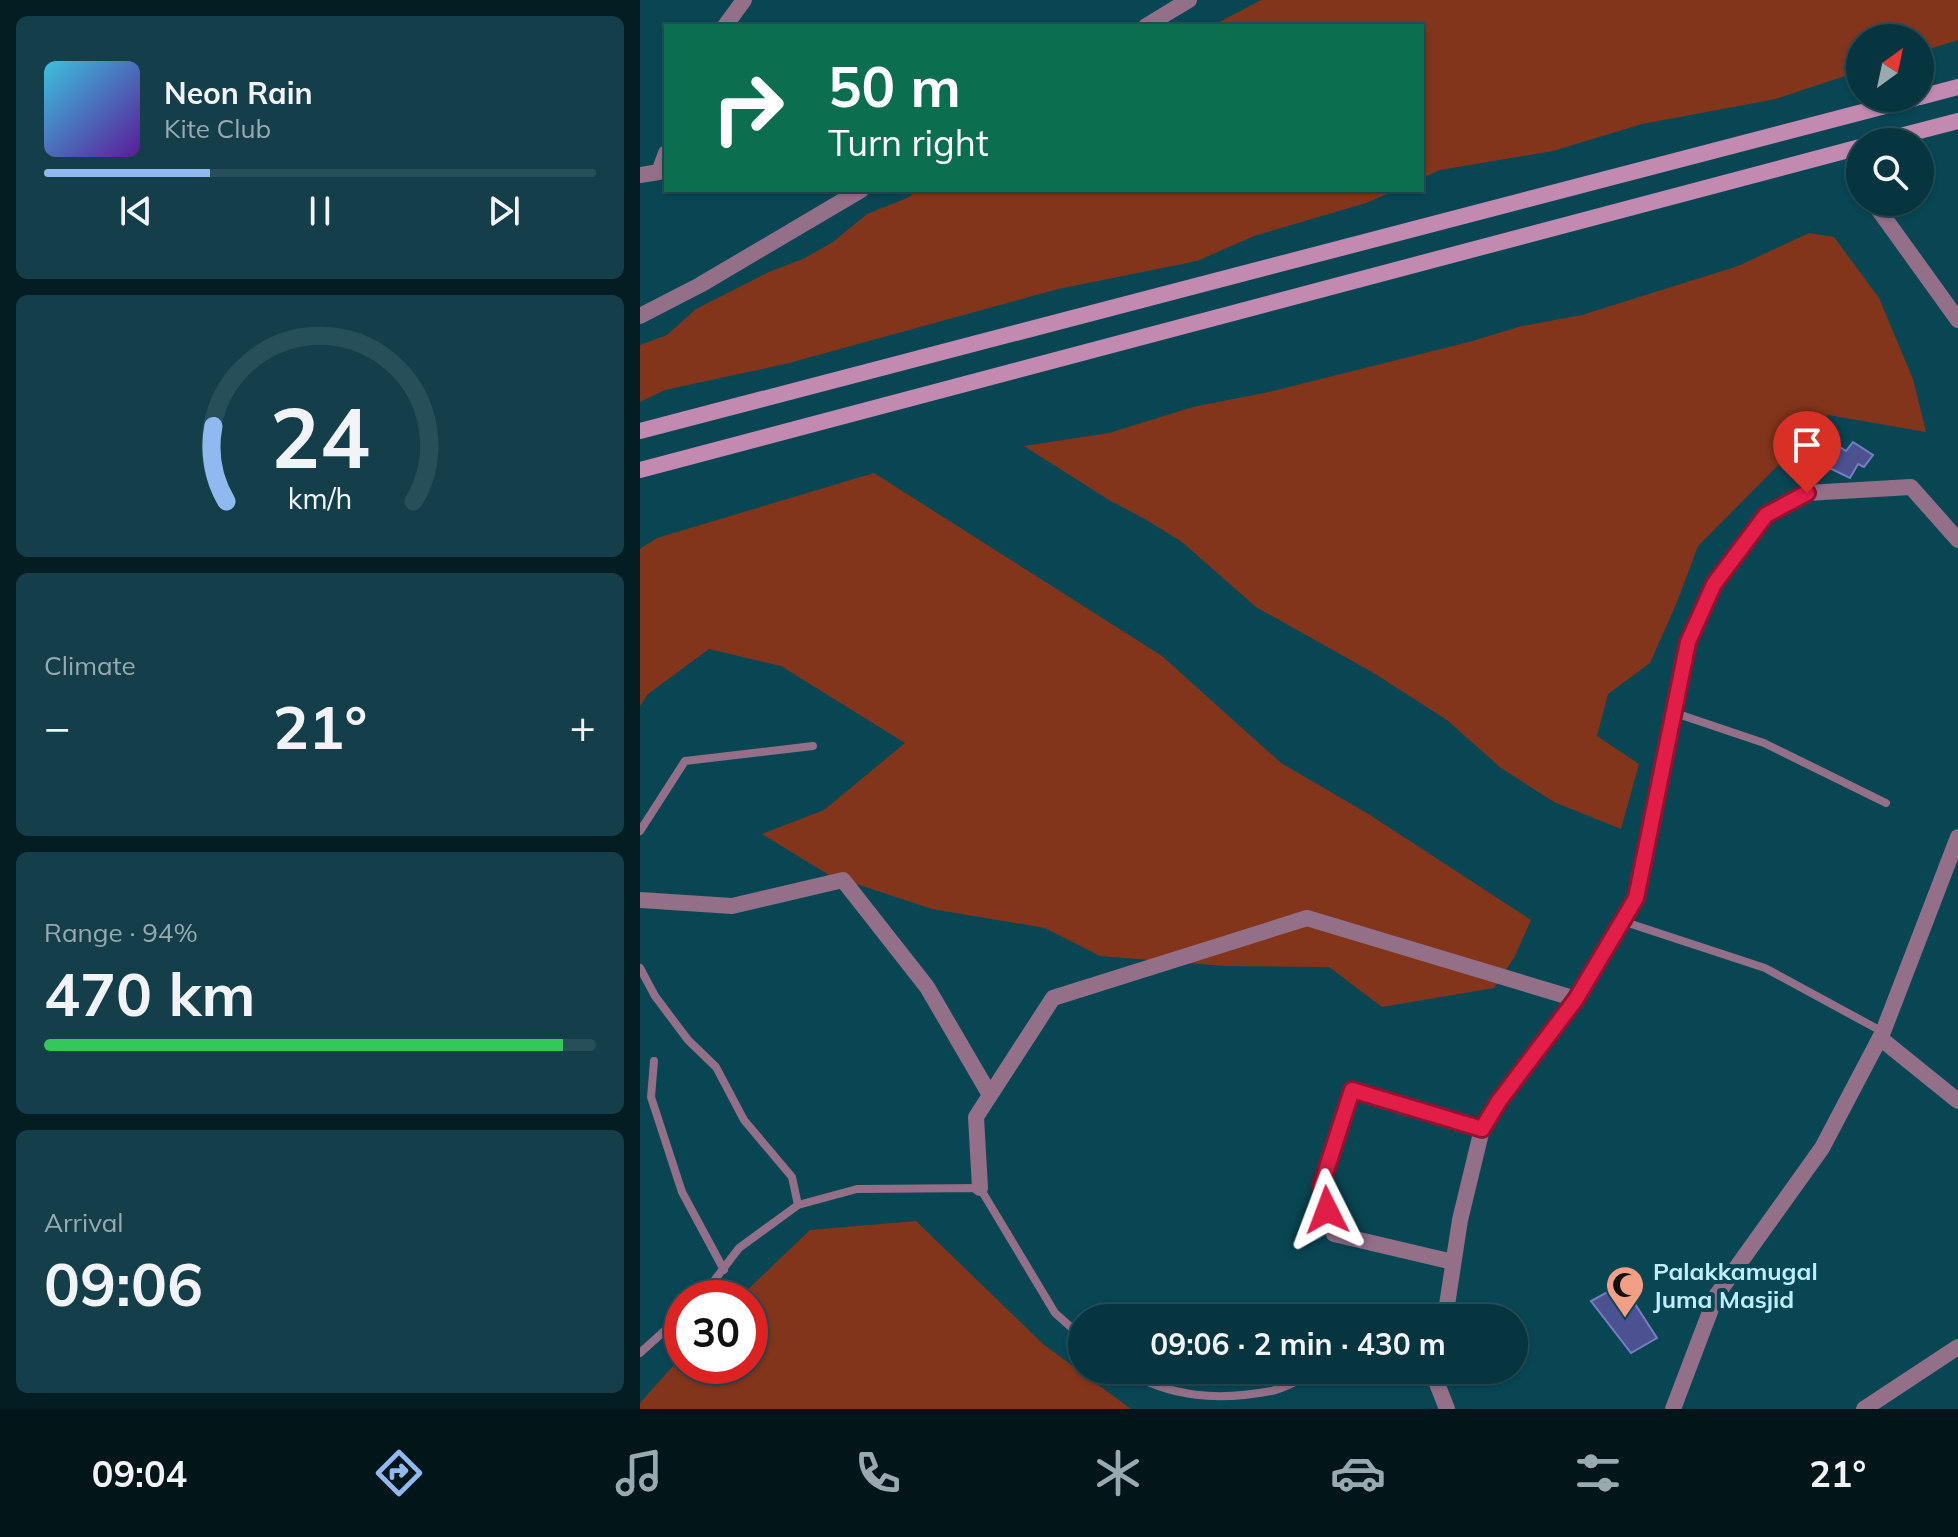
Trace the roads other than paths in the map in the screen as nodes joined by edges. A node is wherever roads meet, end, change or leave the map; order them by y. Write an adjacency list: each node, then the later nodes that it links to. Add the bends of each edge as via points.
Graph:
1 (744, 0): 3 (street)
2 (1189, 0): 4 (street)
3 (726, 24)
4 (1149, 24)
5 (1958, 87): 6 (main road)
6 (1934, 94)
7 (1864, 112): 17 (main road)
8 (1958, 121): 9 (main road)
9 (1931, 128)
10 (1846, 151): 18 (main road)
11 (664, 158): 12 (street, via 659,172)
12 (640, 175)
13 (858, 192): 15 (street)
14 (1883, 216): 16 (street)
15 (640, 316)
16 (1958, 320)
17 (640, 431)
18 (640, 470)
19 (1958, 540): 20 (street, via 1911,487 1807,493 1766,515 1707,598 1688,642)
20 (1675, 713): 22 (lane, via 1764,743); 26 (street, via 1636,898)
21 (813, 746): 23 (lane, via 685,761)
22 (1886, 803)
23 (640, 831)
24 (1958, 837): 29 (street)
25 (640, 900): 31 (street, via 732,906 843,880 927,987)
26 (1622, 921): 28 (street); 29 (lane, via 1765,968)
27 (640, 968): 35 (lane, via 688,1040 716,1067 744,1120 792,1177)
28 (1576, 999): 31 (street, via 1307,918 1053,998); 33 (street)
29 (1882, 1035): 32 (street); 48 (street, via 1822,1148 1716,1296)
30 (654, 1061): 37 (lane, via 651,1097 682,1192)
31 (990, 1095): 34 (street, via 976,1117)
32 (1958, 1101)
33 (1482, 1129): 36 (street); 36 (street, via 1352,1090 1321,1186 1334,1234)
34 (980, 1188): 35 (lane, via 857,1189); 40 (lane, via 1055,1313)
35 (798, 1205): 37 (lane, via 739,1248)
36 (1453, 1262): 39 (street)
37 (724, 1270): 38 (lane)
38 (716, 1280)
39 (1447, 1304)
40 (1068, 1325)
41 (664, 1331): 43 (lane)
42 (1958, 1347): 49 (street)
43 (640, 1353)
44 (1150, 1384): 45 (lane, via 1217,1398)
45 (1291, 1384)
46 (1440, 1384): 47 (street)
47 (1447, 1409)
48 (1673, 1409)
49 (1864, 1409)

